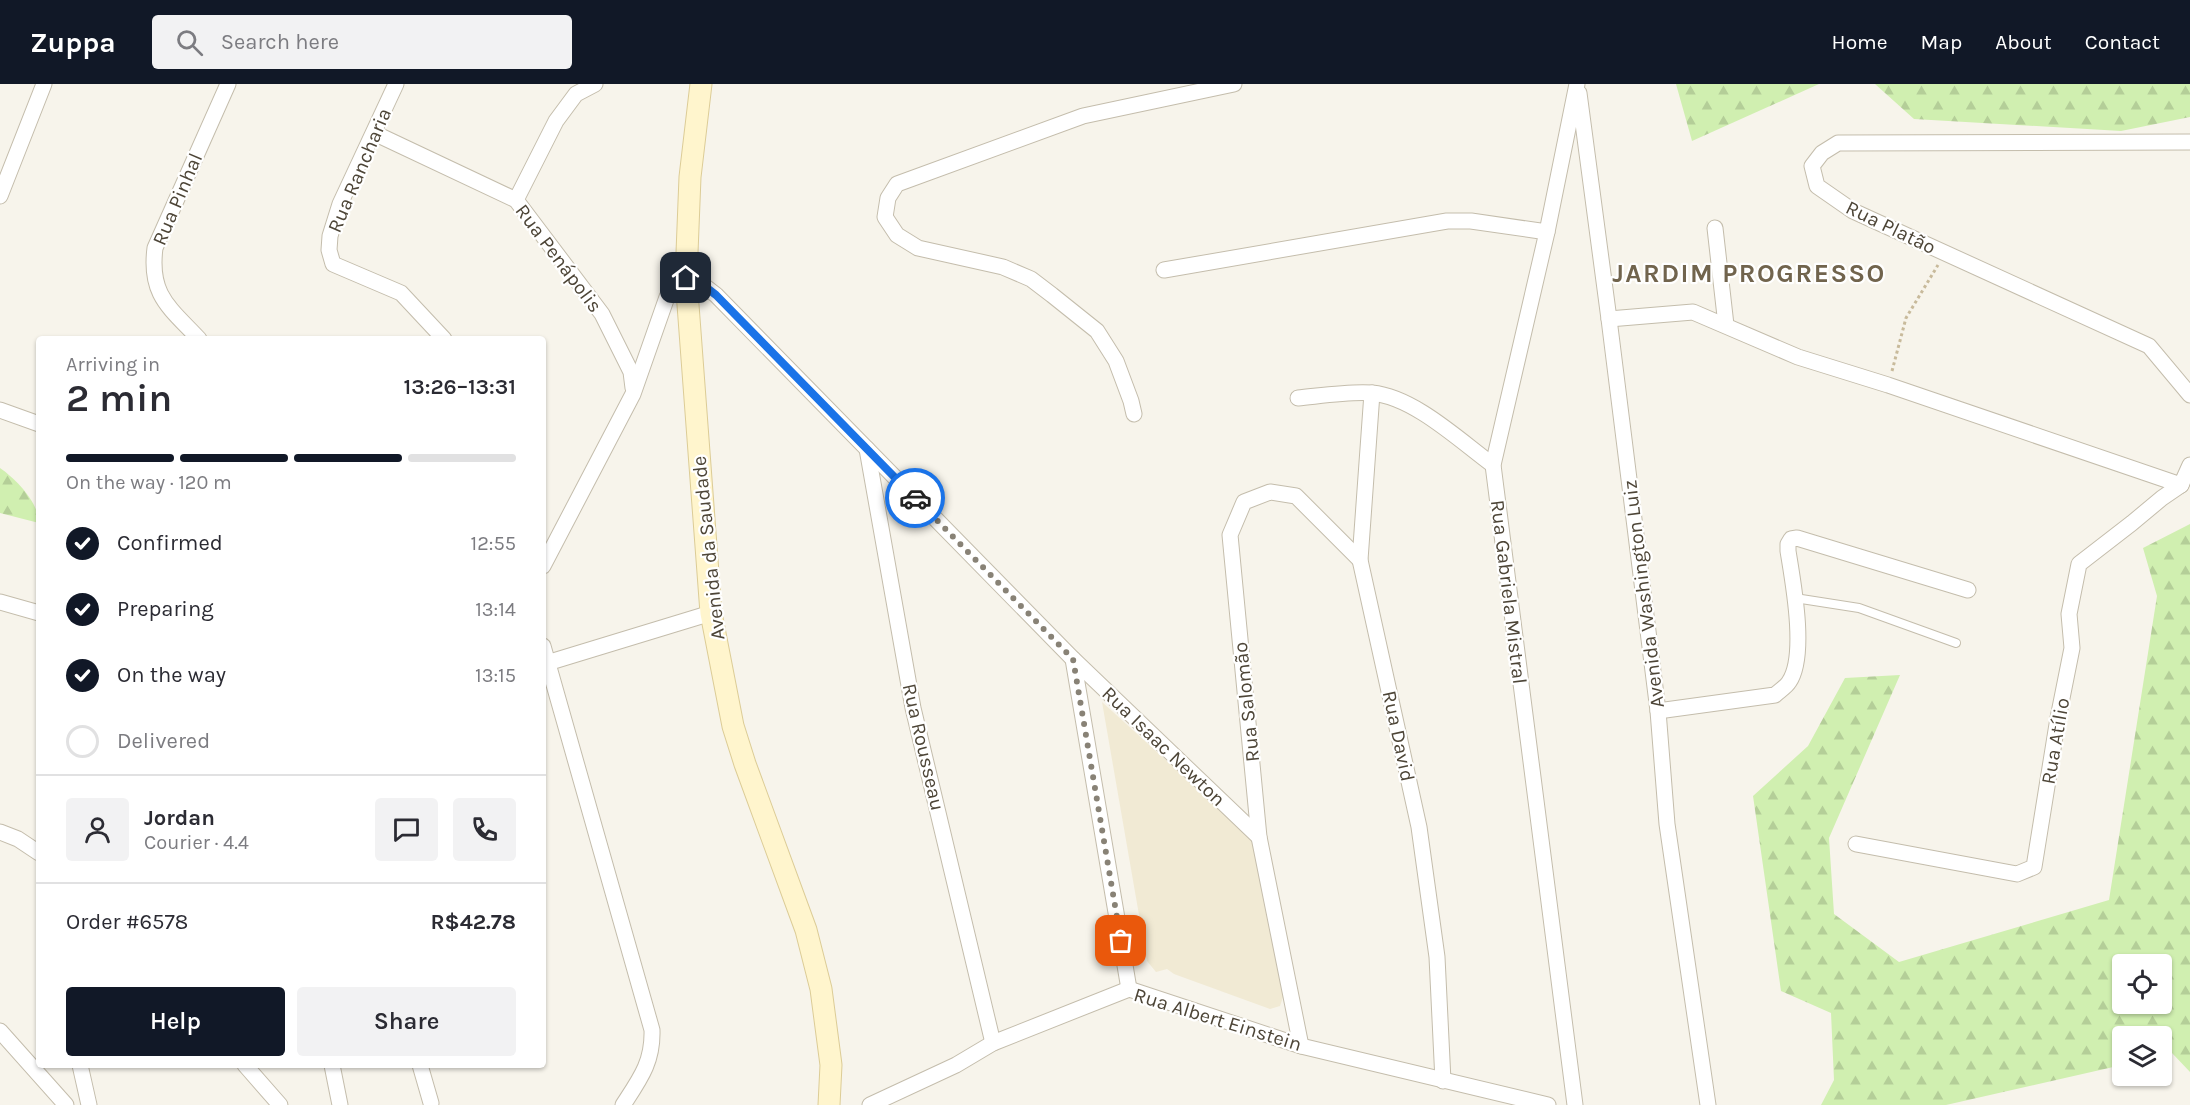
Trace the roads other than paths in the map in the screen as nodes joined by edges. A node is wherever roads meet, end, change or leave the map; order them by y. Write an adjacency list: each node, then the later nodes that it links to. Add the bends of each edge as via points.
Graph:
1 (44, 84): 10 (street)
2 (396, 84): 8 (street, Rua Rancharia)
3 (595, 84): 11 (street, via 576,94 556,121)
4 (701, 84): 15 (main road, Avenida da Saudade, via 690,177)
5 (1234, 84): 25 (street, via 1083,116 897,184 888,198 885,217 897,235 918,248 1003,267 1031,279 1097,331 1116,361)
6 (1577, 84): 13 (street, Rua Gabriela Mistral); 16 (street, Avenida Washington Luiz)
7 (225, 85): 18 (street, Rua Pinhal, via 155,248 155,285)
8 (374, 133): 11 (street, Rua Penápolis); 19 (street, Rua Rancharia, via 340,204 330,236 333,264 401,293)
9 (2190, 142): 22 (street, Rua Platão, via 1838,143 1822,153 1812,166 1817,186 1853,211 2149,346)
10 (0, 196)
11 (516, 200): 21 (street, Rua Penápolis, via 602,314 631,372)
12 (1714, 228): 17 (street)
13 (1547, 232): 14 (street, via 1471,220 1447,221); 28 (street, Rua Gabriela Mistral)
14 (1164, 270)
15 (686, 278): 21 (street, via 667,297); 27 (street, Rua Isaac Newton, via 716,295); 37 (main road, Avenida da Saudade)
16 (1610, 319): 17 (street, via 1693,312); 42 (street, Avenida Washington Luiz)
17 (1726, 325): 30 (street, via 1798,357)
18 (196, 336)
19 (441, 336)
20 (1372, 393): 23 (street); 28 (street, via 1402,402 1428,417); 32 (street, Rua David)
21 (633, 394): 31 (street)
22 (2190, 395)
23 (1298, 398)
24 (0, 410): 26 (street)
25 (1134, 414)
26 (36, 423)
27 (867, 449): 40 (street, Rua Isaac Newton); 49 (street, Rua Rousseau, via 913,708)
28 (1493, 465): 65 (street, Rua Gabriela Mistral)
29 (2190, 465): 30 (street)
30 (2181, 485): 45 (street, Rua Atílio, via 2079,564 2069,614 2072,648 2034,867 2017,874)
31 (546, 560)
32 (1360, 560): 44 (street, Rua Salomão, via 1296,496 1270,492 1244,502 1230,535); 55 (street, Rua David, via 1419,826 1437,957)
33 (1968, 590): 34 (street, via 1797,538 1788,544)
34 (1795, 598): 38 (lane, via 1859,608); 42 (street, via 1798,637 1789,682 1774,694)
35 (0, 602): 36 (street)
36 (36, 612)
37 (711, 613): 41 (street); 62 (main road, Avenida da Saudade, via 736,735 806,930 821,989 831,1065)
38 (1956, 643)
39 (546, 659): 41 (street)
40 (1073, 659): 44 (street, Rua Isaac Newton); 47 (street)
41 (547, 663): 61 (street, via 652,1030 653,1047 647,1068)
42 (1658, 711): 66 (street, Avenida Washington Luiz, via 1667,824)
43 (0, 832): 46 (street)
44 (1259, 837): 50 (street, Rua Salomão)
45 (1856, 844)
46 (36, 852)
47 (1129, 988): 49 (street, Rua Albert Einstein); 50 (street, Rua Albert Einstein)
48 (0, 1031): 57 (street)
49 (993, 1043): 63 (street, Rua Albert Einstein)
50 (1301, 1046): 55 (street, Rua Albert Einstein)
51 (82, 1068): 58 (street)
52 (248, 1068): 59 (street)
53 (333, 1068): 60 (street)
54 (421, 1068): 56 (street)
55 (1443, 1081): 64 (street, Rua Albert Einstein)
56 (431, 1103)
57 (66, 1105)
58 (89, 1105)
59 (280, 1105)
60 (340, 1105)
61 (623, 1105)
62 (829, 1105)
63 (870, 1105)
64 (1548, 1105)
65 (1575, 1105)
66 (1708, 1105)

